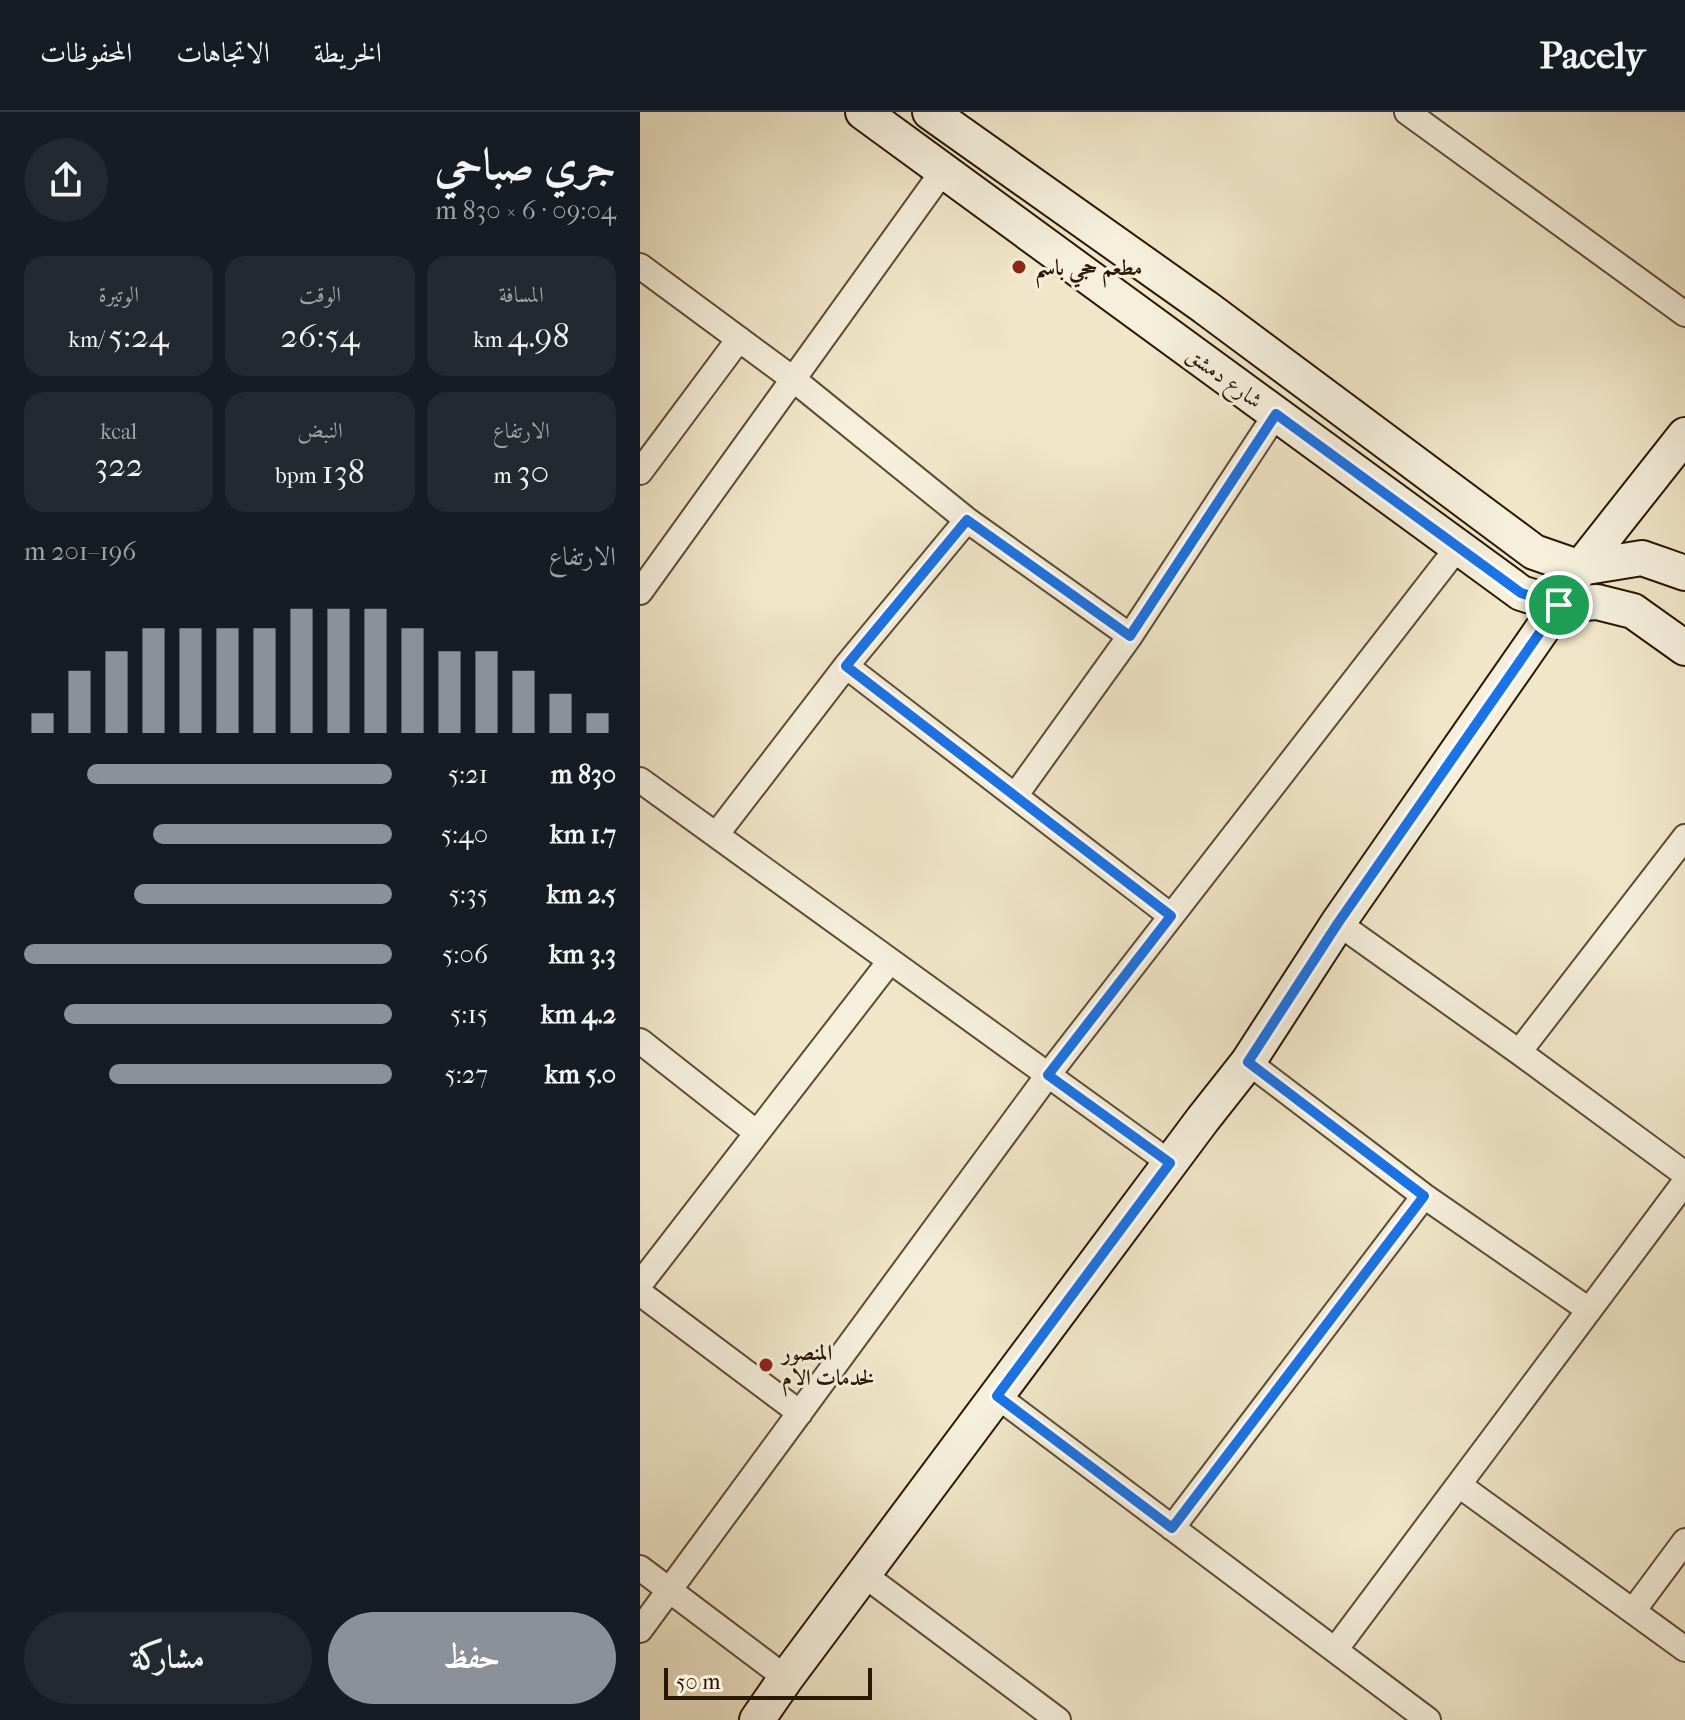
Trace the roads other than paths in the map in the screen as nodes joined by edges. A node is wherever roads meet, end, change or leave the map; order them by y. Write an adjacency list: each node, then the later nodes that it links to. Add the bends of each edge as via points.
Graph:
1 (863, 112): 4 (main road, شارع دمشق)
2 (930, 112): 14 (main road, شارع دمشق, via 1205,307 1534,552)
3 (1407, 112): 6 (street)
4 (943, 171): 8 (street); 9 (main road, شارع دمشق)
5 (640, 266): 7 (street)
6 (1685, 314)
7 (739, 339): 8 (street); 11 (street)
8 (793, 379): 12 (street); 16 (street)
9 (1276, 414): 13 (main road, شارع دمشق); 18 (street)
10 (1685, 435): 14 (main road)
11 (640, 472)
12 (967, 520): 18 (street); 20 (street)
13 (1458, 547): 17 (main road, شارع دمشق, via 1521,593); 25 (street)
14 (1580, 568): 15 (main road, شارع دمشق, via 1642,558); 17 (main road)
15 (1685, 573)
16 (640, 592)
17 (1559, 605): 19 (main road, شارع دمشق, via 1597,602 1633,611); 26 (main road)
18 (1130, 636): 22 (street)
19 (1685, 648)
20 (846, 666): 22 (street); 23 (street)
21 (640, 780): 23 (street)
22 (1015, 796): 25 (street)
23 (716, 835): 27 (street)
24 (1685, 837): 29 (street)
25 (1171, 916): 31 (street)
26 (1338, 923): 29 (street); 30 (main road)
27 (890, 961): 31 (street); 32 (street)
28 (640, 1041): 32 (street)
29 (1519, 1052): 34 (street)
30 (1248, 1062): 33 (main road); 36 (street)
31 (1048, 1075): 33 (street); 41 (street)
32 (757, 1133): 37 (street)
33 (1170, 1163): 40 (main road)
34 (1685, 1174)
35 (1685, 1182): 39 (street)
36 (1424, 1196): 39 (street); 43 (street)
37 (640, 1284)
38 (640, 1293): 41 (street)
39 (1589, 1310): 42 (street)
40 (997, 1396): 43 (street); 46 (main road)
41 (800, 1413): 47 (street)
42 (1459, 1485): 48 (street); 51 (street)
43 (1172, 1528): 51 (street)
44 (1685, 1541): 48 (street)
45 (640, 1568): 47 (street)
46 (863, 1574): 52 (main road); 54 (street)
47 (669, 1590): 49 (street); 52 (street)
48 (1633, 1611): 50 (street)
49 (640, 1630)
50 (1685, 1649)
51 (1335, 1650): 55 (street)
52 (786, 1678): 53 (main road)
53 (757, 1720)
54 (1058, 1720)
55 (1428, 1720)

